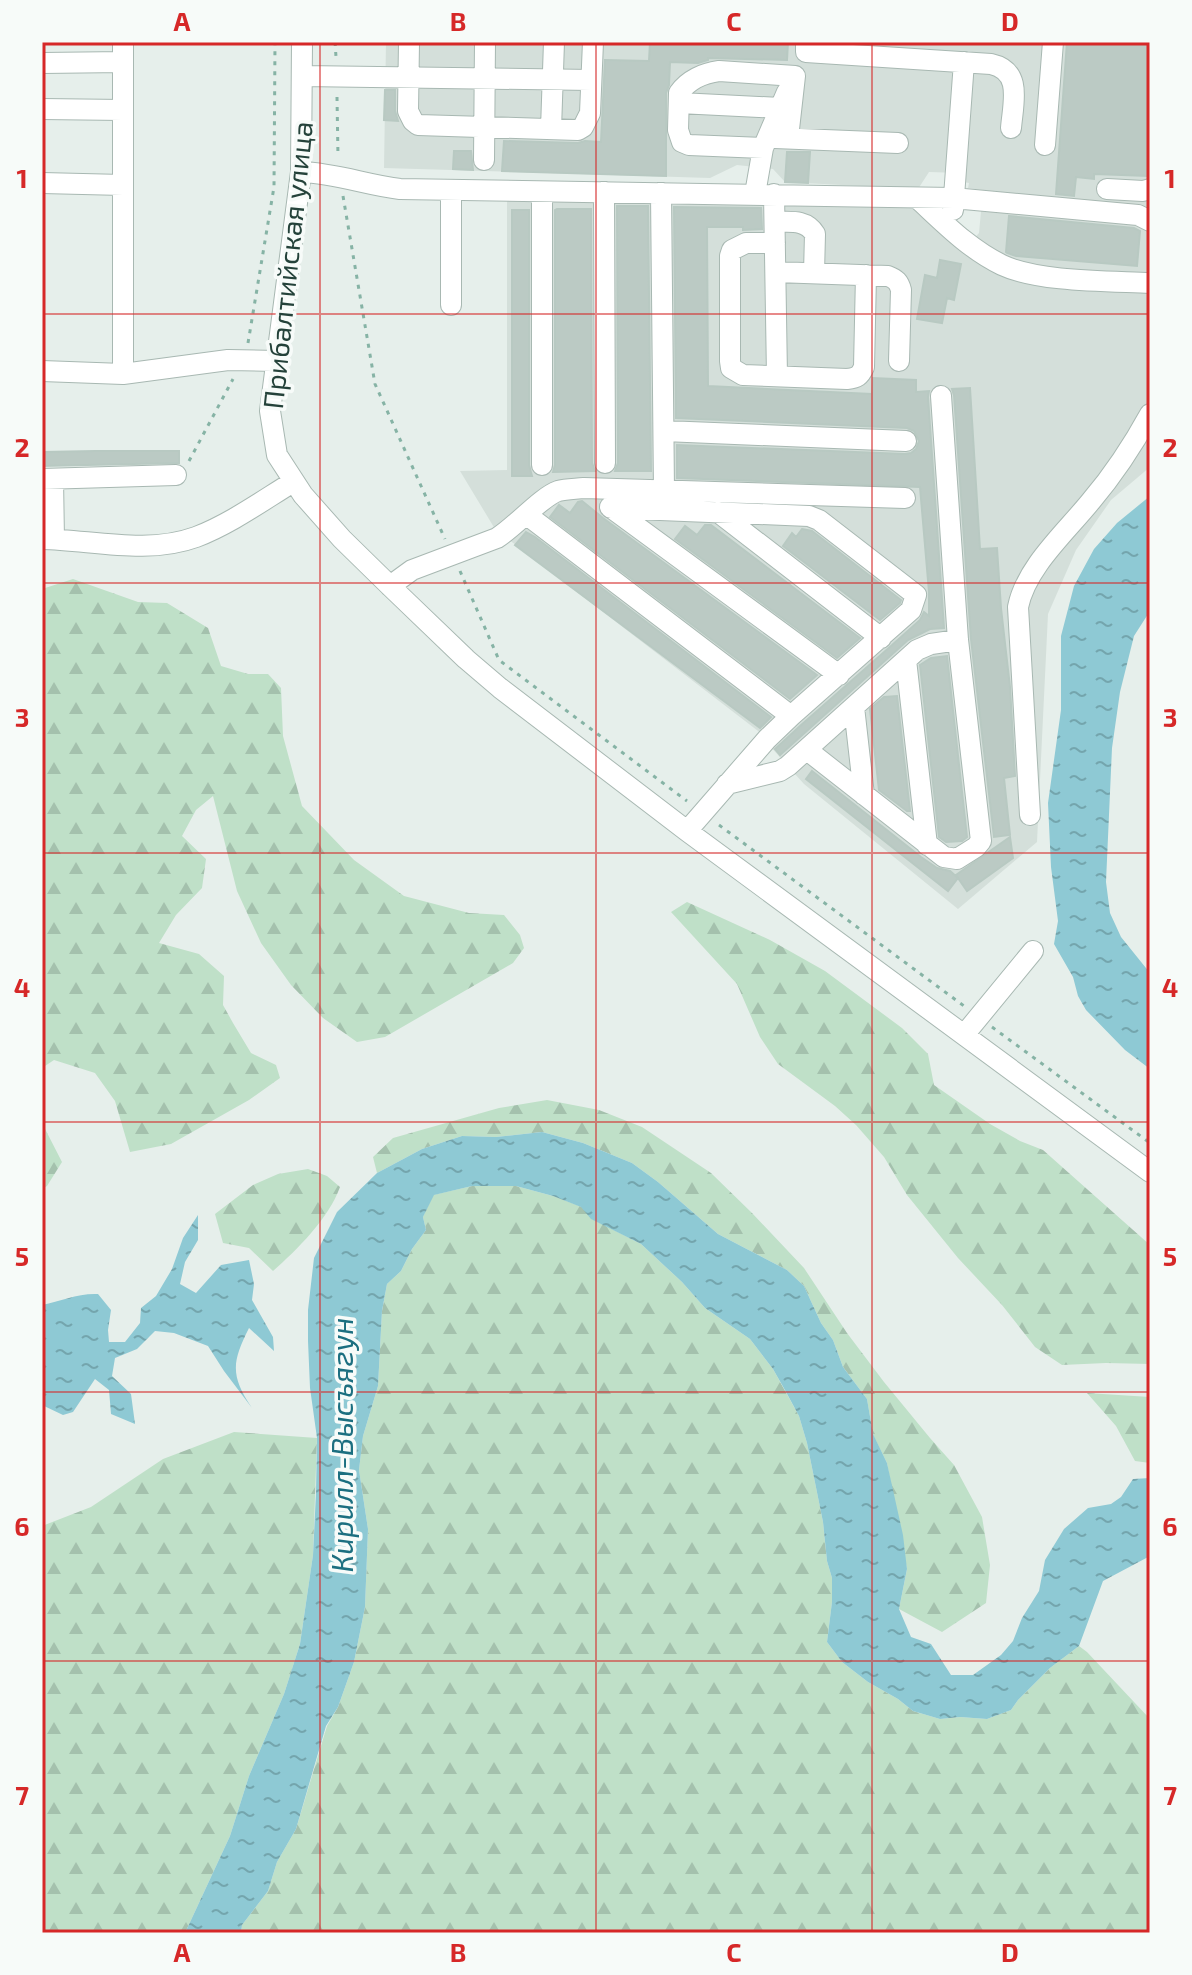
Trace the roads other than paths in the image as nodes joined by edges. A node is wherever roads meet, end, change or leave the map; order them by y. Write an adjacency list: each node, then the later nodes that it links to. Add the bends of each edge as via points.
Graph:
1 (302, 42): 11 (street, Прибалтийская улица)
2 (409, 42): 12 (street)
3 (485, 42): 14 (street)
4 (554, 42): 15 (street)
5 (593, 42): 16 (street)
6 (1053, 42): 27 (street)
7 (806, 47): 9 (street); 13 (street)
8 (123, 52): 10 (street); 20 (street)
9 (964, 62): 22 (street, via 1007,70 1014,86); 39 (street)
10 (42, 63)
11 (303, 76): 12 (street); 29 (street, Прибалтийская улица)
12 (409, 76): 14 (street); 21 (street, via 408,111 418,125)
13 (795, 76): 17 (street, via 711,72 688,83 679,93); 18 (street); 24 (street)
14 (485, 78): 15 (street); 21 (street)
15 (553, 79): 16 (street); 23 (street)
16 (591, 80): 23 (street, via 590,113 583,127)
17 (679, 103): 18 (street); 25 (street, via 682,142)
18 (780, 108): 25 (street)
19 (42, 109): 20 (street)
20 (123, 110): 31 (street)
21 (484, 127): 23 (street); 28 (street)
22 (1011, 128)
23 (551, 129)
24 (788, 138): 25 (street); 26 (street)
25 (765, 143): 38 (street)
26 (898, 143)
27 (1045, 145)
28 (484, 160)
29 (301, 172): 34 (street, via 380,187); 50 (street, Прибалтийская улица)
30 (42, 183): 31 (street)
31 (123, 185): 53 (street)
32 (1107, 189): 33 (street)
33 (1150, 189)
34 (451, 190): 35 (street); 49 (street)
35 (542, 192): 36 (street); 60 (street)
36 (604, 192): 37 (street); 59 (street)
37 (661, 193): 38 (street); 57 (street)
38 (765, 194): 40 (street); 42 (street)
39 (953, 198): 40 (street); 41 (street, via 1138,215); 43 (street)
40 (918, 199): 43 (street)
41 (1150, 221)
42 (775, 222): 44 (street); 46 (street, via 802,223 812,229)
43 (953, 231): 48 (street, via 1014,270)
44 (775, 243): 45 (street); 54 (street, via 746,243 732,250 730,361 731,368 743,375)
45 (776, 272): 46 (street); 54 (street)
46 (814, 273): 47 (street)
47 (866, 275): 51 (street, via 888,276 899,283); 54 (street, via 860,375)
48 (1150, 283)
49 (451, 305)
50 (276, 361): 53 (street); 63 (street, Прибалтийская улица, via 272,432 277,455)
51 (899, 361)
52 (42, 371): 53 (street)
53 (123, 374)
54 (777, 376)
55 (941, 396): 73 (street)
56 (1150, 414): 81 (street, via 1124,461 1021,593)
57 (664, 431): 58 (street); 65 (street)
58 (906, 441)
59 (605, 463)
60 (542, 465)
61 (176, 475): 62 (street)
62 (48, 479): 70 (street)
63 (293, 482): 70 (street, via 195,537 166,544); 71 (street, Прибалтийская улица)
64 (584, 488): 65 (street); 67 (street); 69 (street, via 557,492)
65 (664, 490): 66 (street)
66 (905, 498)
67 (611, 508): 68 (street); 75 (street)
68 (718, 512): 72 (street); 72 (street, via 819,520 916,595 911,610)
69 (527, 515): 71 (street, via 497,538 412,570); 77 (street)
70 (48, 539)
71 (390, 586): 82 (street, Прибалтийская улица, via 500,688)
72 (881, 638): 75 (street)
73 (958, 640): 74 (street, via 931,644); 83 (street, via 981,841 957,859)
74 (906, 660): 76 (street); 83 (street)
75 (839, 675): 77 (street)
76 (854, 707): 78 (street); 80 (street)
77 (791, 716): 79 (street)
78 (807, 750): 79 (street, via 780,771); 80 (street)
79 (727, 784): 82 (street)
80 (864, 795): 83 (street)
81 (1030, 815)
82 (687, 831): 85 (street, Прибалтийская улица)
83 (927, 845)
84 (1033, 951): 85 (street)
85 (964, 1035): 86 (street, Прибалтийская улица)
86 (1150, 1172)

